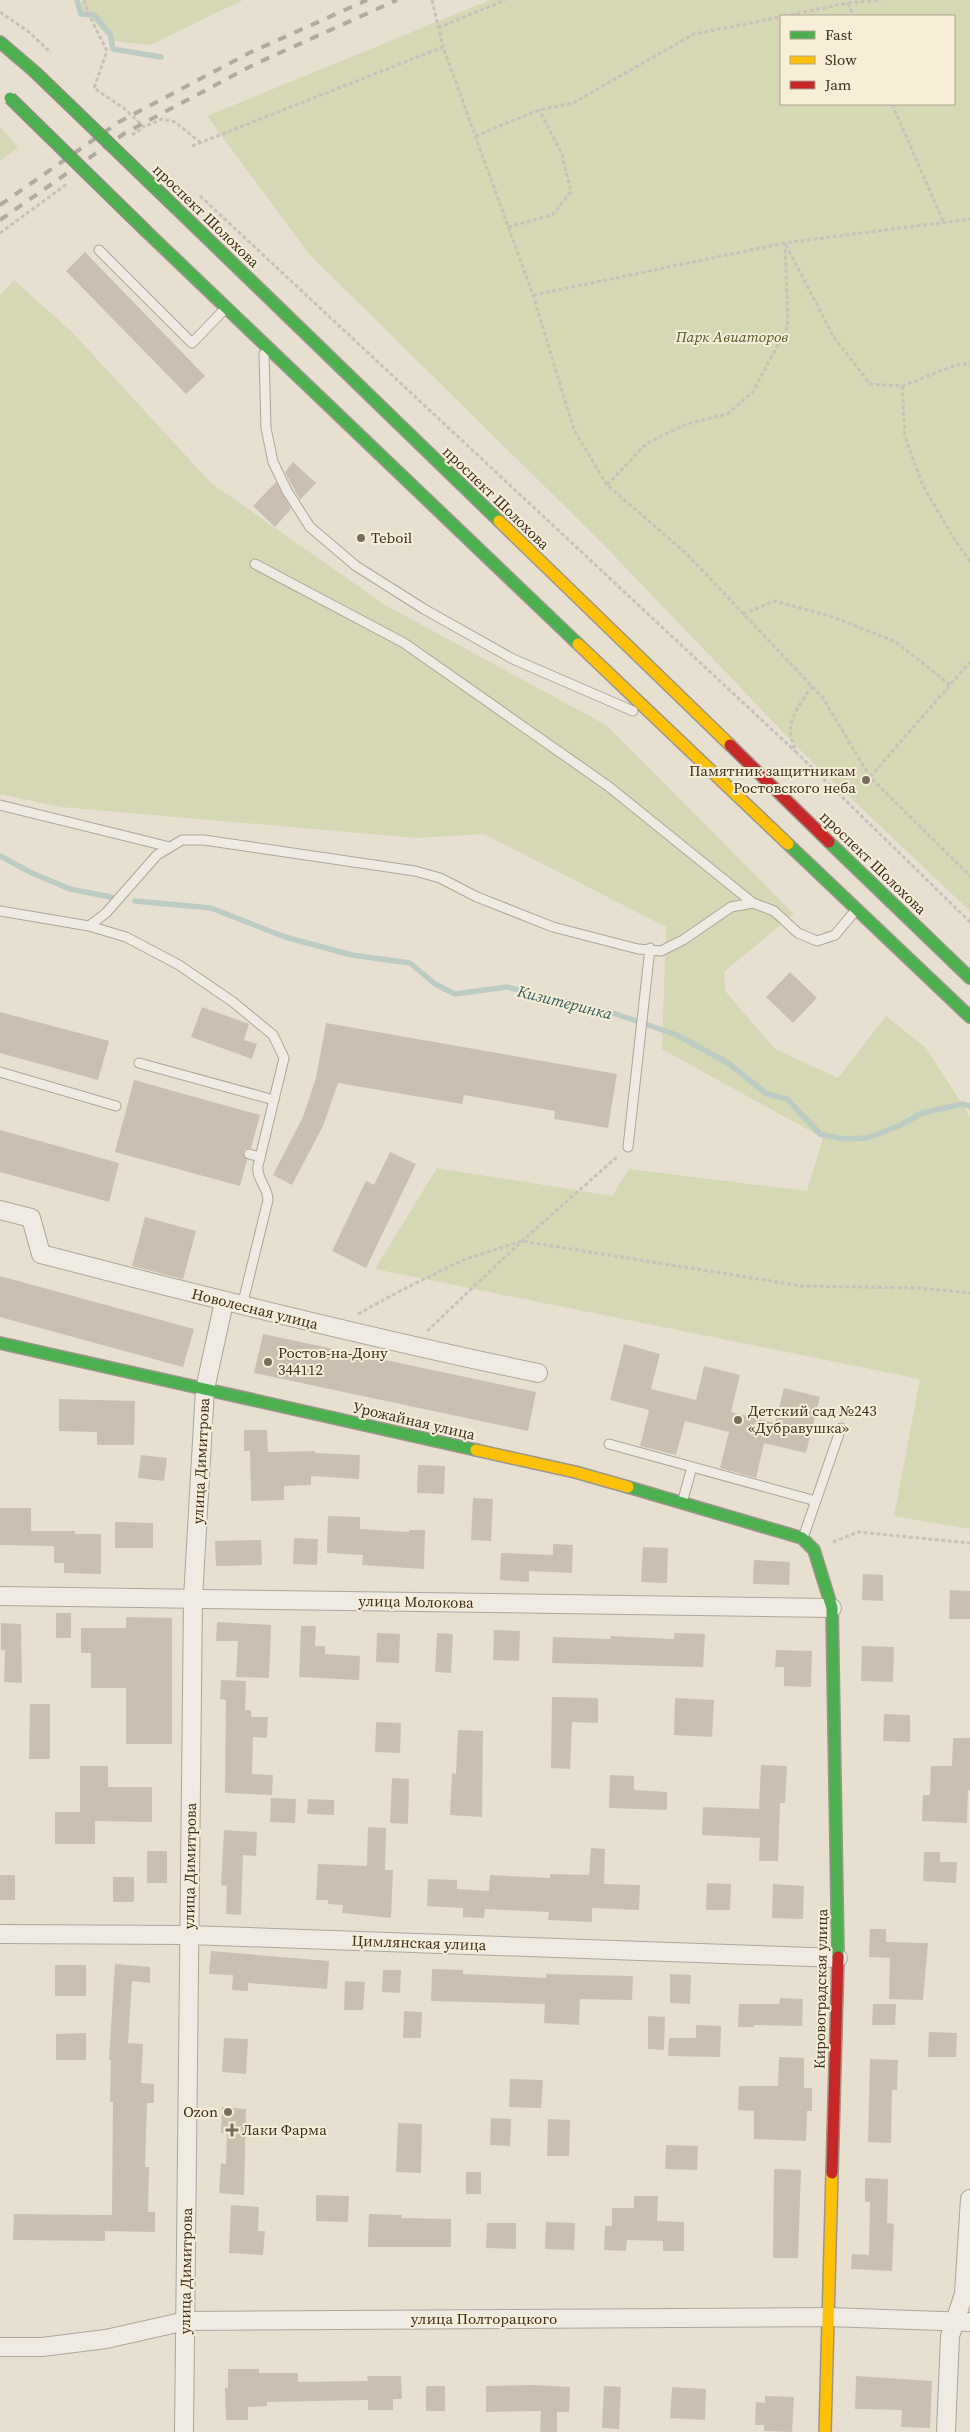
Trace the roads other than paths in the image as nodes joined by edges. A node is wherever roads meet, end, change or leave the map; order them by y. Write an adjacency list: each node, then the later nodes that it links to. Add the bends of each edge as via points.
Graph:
1 (0, 42): 15 (main road, проспект Шолохова, bridge, via 176,208)
2 (6, 94): 4 (main road, bridge)
3 (99, 250): 4 (lane, via 192,343)
4 (227, 307): 5 (main road)
5 (264, 346): 7 (main road); 7 (lane, via 266,428 273,462 310,526 356,566 513,659)
6 (256, 564): 10 (lane, via 404,643 608,786)
7 (662, 723): 11 (main road)
8 (0, 805): 9 (lane)
9 (170, 847): 13 (lane, via 157,854 106,913); 14 (lane, via 182,840 204,840 415,870 553,927 638,949)
10 (753, 903): 11 (lane, via 774,910 798,933 817,940 835,935); 14 (lane, via 730,907 683,940 661,951)
11 (855, 910): 16 (main road)
12 (0, 911): 13 (lane)
13 (89, 926): 19 (lane, via 126,936 179,965 233,1002 273,1035 284,1058)
14 (650, 948): 21 (lane)
15 (970, 978)
16 (970, 1017)
17 (139, 1063): 19 (lane)
18 (0, 1072): 20 (lane)
19 (274, 1100): 23 (lane)
20 (116, 1106)
21 (628, 1147)
22 (249, 1154): 23 (lane)
23 (260, 1157): 26 (lane, via 257,1172 268,1200)
24 (0, 1210): 25 (street, Новолесная улица, via 32,1218 42,1254)
25 (224, 1302): 26 (street, Новолесная улица); 29 (street, улица Димитрова)
26 (242, 1306): 28 (street, Новолесная улица, via 411,1347)
27 (0, 1343): 29 (main road, Урожайная улица)
28 (538, 1373)
29 (205, 1389): 34 (main road, Урожайная улица, via 575,1472); 38 (street, улица Димитрова)
30 (842, 1428): 33 (lane)
31 (609, 1444): 32 (lane)
32 (692, 1467): 33 (lane); 34 (lane)
33 (816, 1501): 35 (lane)
34 (682, 1503): 35 (main road, Урожайная улица)
35 (802, 1538): 36 (main road, Урожайная улица)
36 (814, 1550): 39 (main road, Кировоградская улица)
37 (0, 1596): 38 (street, улица Молокова)
38 (193, 1598): 39 (street, улица Молокова); 41 (street, улица Димитрова)
39 (832, 1608): 42 (main road, Кировоградская улица)
40 (0, 1934): 41 (street, Цимлянская улица)
41 (189, 1935): 42 (street, Цимлянская улица); 45 (street, улица Димитрова)
42 (838, 1958): 44 (main road, Кировоградская улица)
43 (970, 2199): 46 (street)
44 (829, 2317): 45 (street, улица Полторацкого); 46 (street, улица Полторацкого); 49 (main road, Кировоградская улица)
45 (186, 2321): 47 (street, улица Полторацкого, via 106,2339 42,2347); 48 (street, улица Димитрова)
46 (962, 2322): 50 (street, via 950,2336)
47 (0, 2347)
48 (184, 2432)
49 (825, 2432)
50 (946, 2432)

